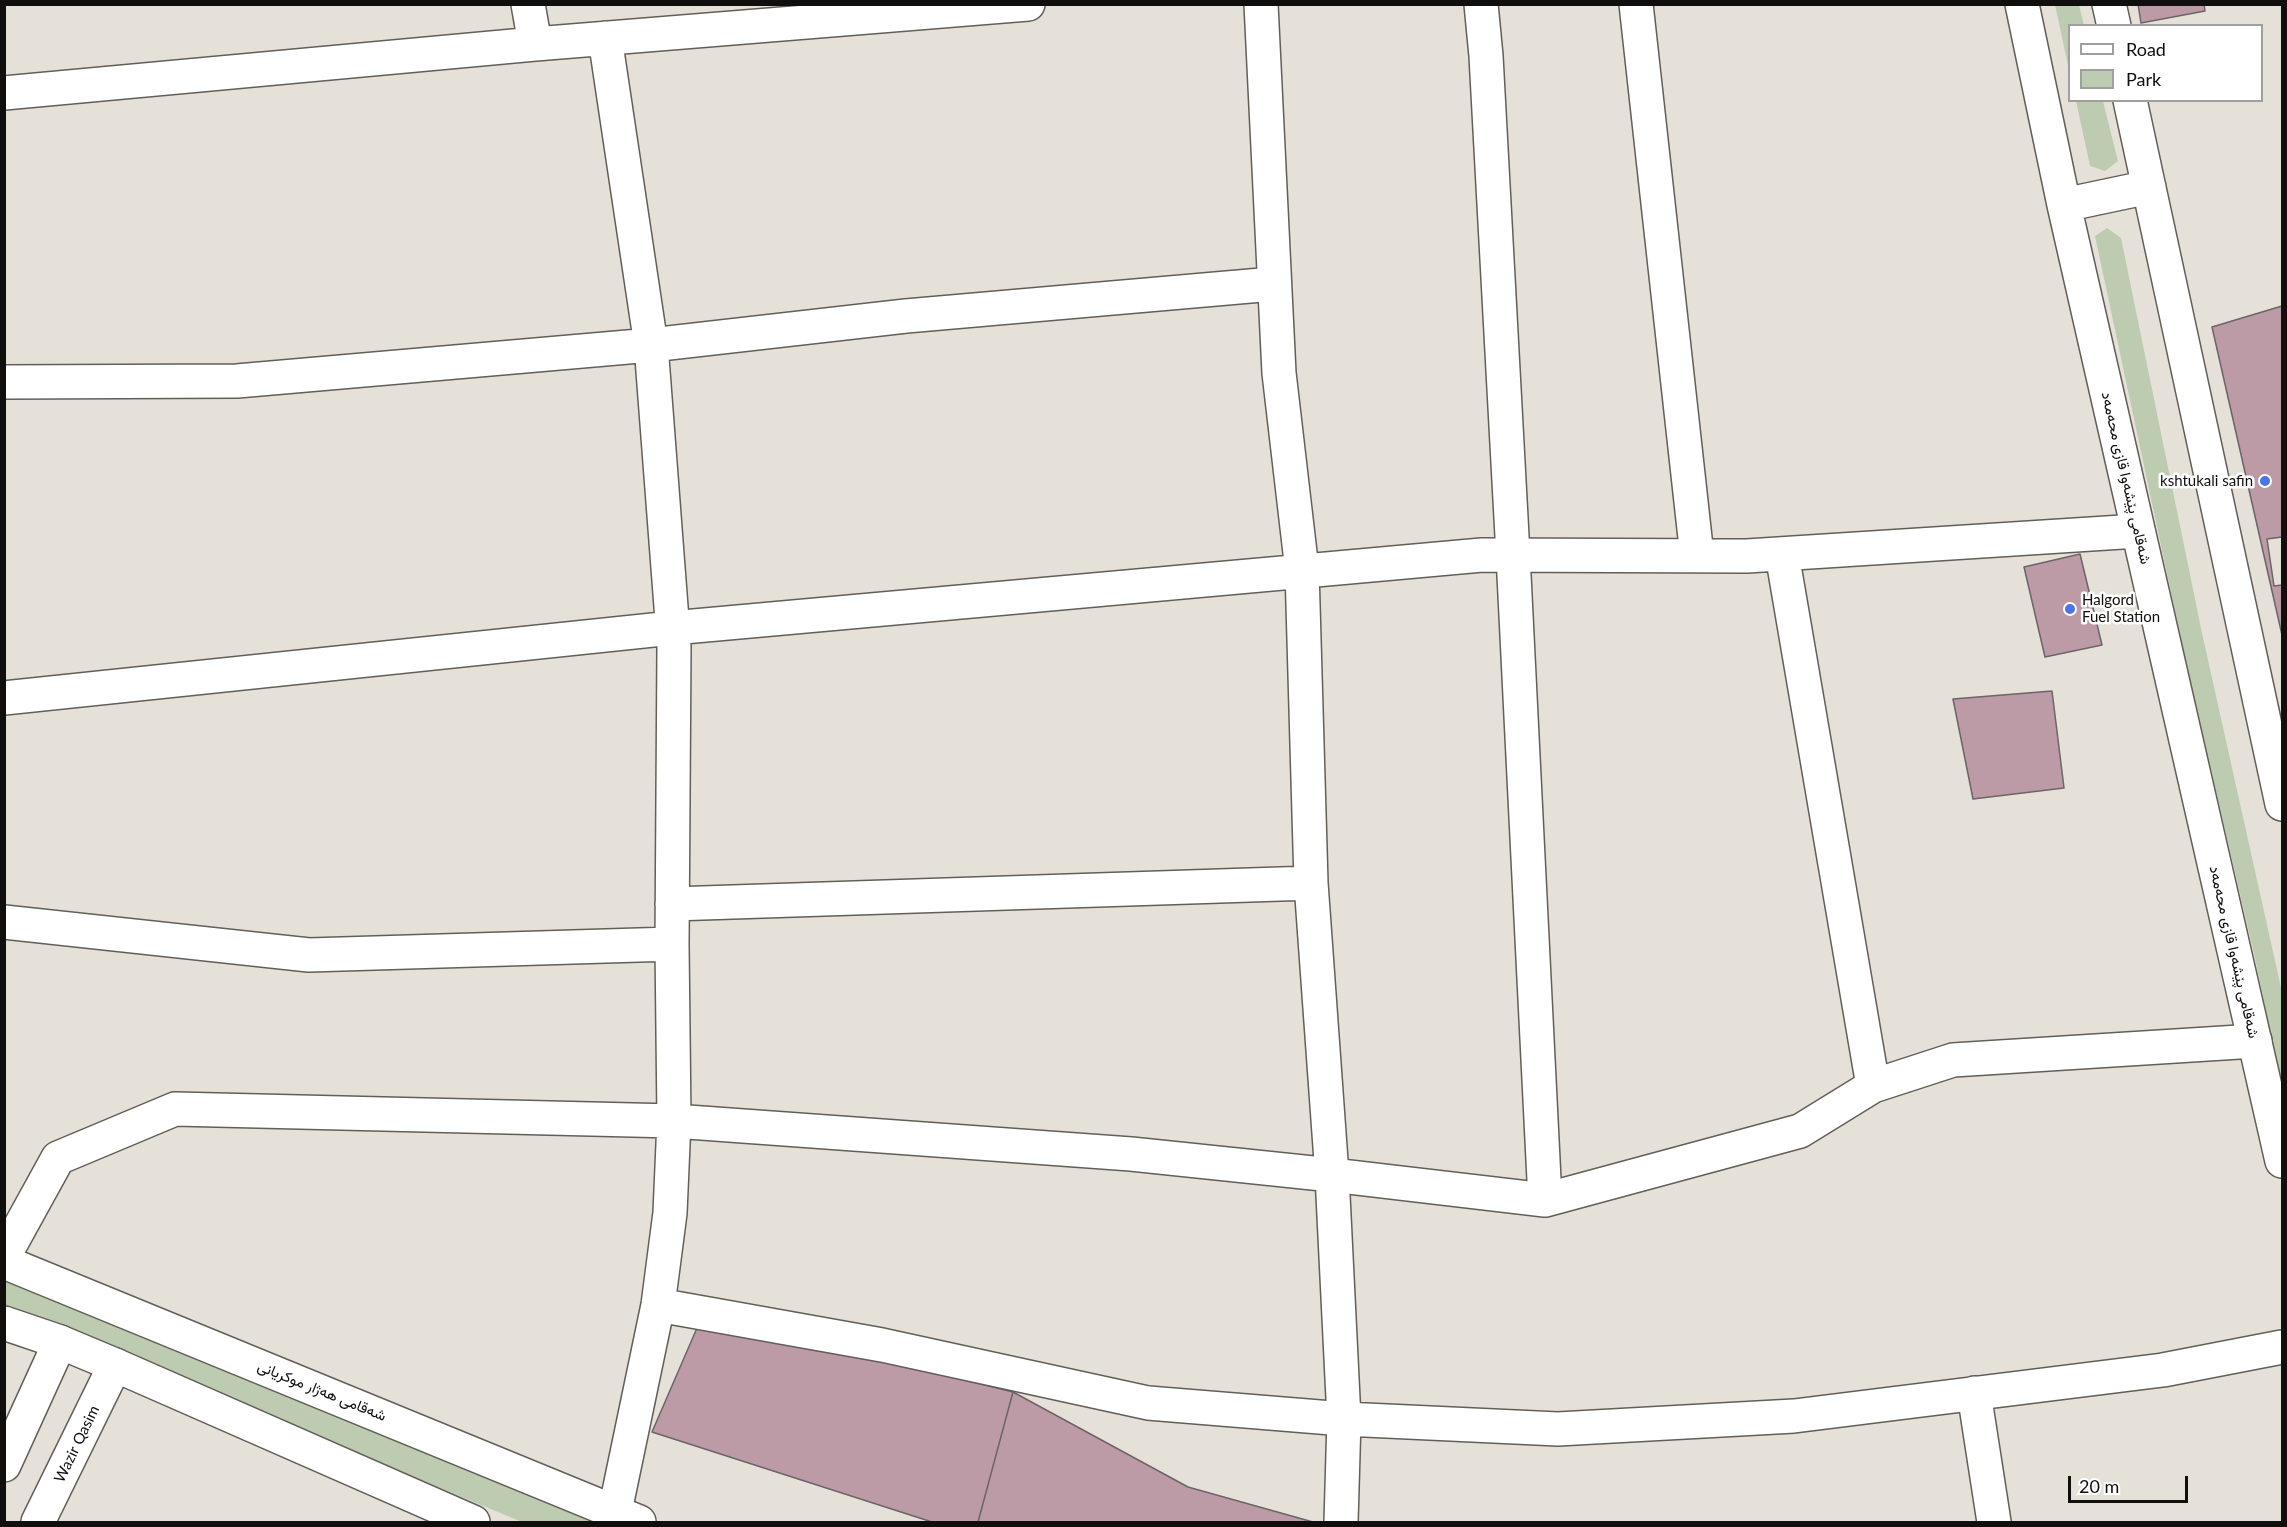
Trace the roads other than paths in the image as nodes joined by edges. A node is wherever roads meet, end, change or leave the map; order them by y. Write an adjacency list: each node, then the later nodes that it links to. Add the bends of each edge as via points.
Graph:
1 (528, 4): 10 (main road)
2 (1028, 4): 9 (main road)
3 (1261, 4): 15 (main road)
4 (1481, 4): 20 (main road)
5 (1636, 4): 21 (main road)
6 (2022, 4): 14 (main road, شەقامی پێشەوا قازی محەمەد)
7 (2109, 4): 8 (main road)
8 (2114, 24)
9 (605, 38): 10 (main road); 16 (main road)
10 (536, 44): 11 (main road)
11 (4, 93)
12 (2130, 102): 13 (main road)
13 (2149, 187): 14 (main road); 25 (main road)
14 (2064, 206): 18 (main road, شەقامی پێشەوا قازی محەمەد)
15 (1273, 284): 16 (main road, via 906,316); 22 (main road, via 1279,373)
16 (651, 345): 17 (main road, via 237,381); 23 (main road)
17 (4, 382)
18 (2138, 531): 19 (main road); 30 (main road, شەقامی پێشەوا قازی محەمەد)
19 (1782, 554): 21 (main road); 31 (main road)
20 (1513, 555): 21 (main road); 22 (main road); 35 (main road)
21 (1697, 556)
22 (1302, 570): 23 (main road); 26 (main road)
23 (672, 628): 24 (main road); 27 (main road)
24 (4, 698)
25 (2283, 804)
26 (1311, 883): 27 (main road); 34 (main road)
27 (672, 904): 29 (main road)
28 (4, 922): 29 (main road, via 309,955)
29 (672, 944): 32 (main road)
30 (2255, 1041): 31 (main road, via 1953,1060); 33 (main road, شەقامی پێشەوا قازی محەمەد)
31 (1873, 1086): 35 (main road, via 1800,1131)
32 (674, 1121): 34 (main road, via 1131,1154); 36 (main road, via 175,1109 58,1158); 38 (main road, via 670,1213)
33 (2283, 1161)
34 (1332, 1174): 35 (main road); 44 (main road)
35 (1545, 1200)
36 (4, 1256)
37 (4, 1262): 46 (main road, شەقامی ھەژار موکریانی)
38 (658, 1305): 44 (main road, via 882,1345 1148,1403); 46 (main road)
39 (4, 1323): 40 (main road)
40 (60, 1342): 42 (main road); 45 (main road)
41 (2283, 1347): 43 (main road, via 2163,1370)
42 (115, 1365): 47 (main road, Wazir Qasim); 48 (main road)
43 (1974, 1393): 44 (main road, via 1794,1416 1558,1429); 50 (main road)
44 (1344, 1419): 49 (main road)
45 (4, 1465)
46 (627, 1517)
47 (38, 1522)
48 (473, 1522)
49 (1341, 1522)
50 (1994, 1522)

